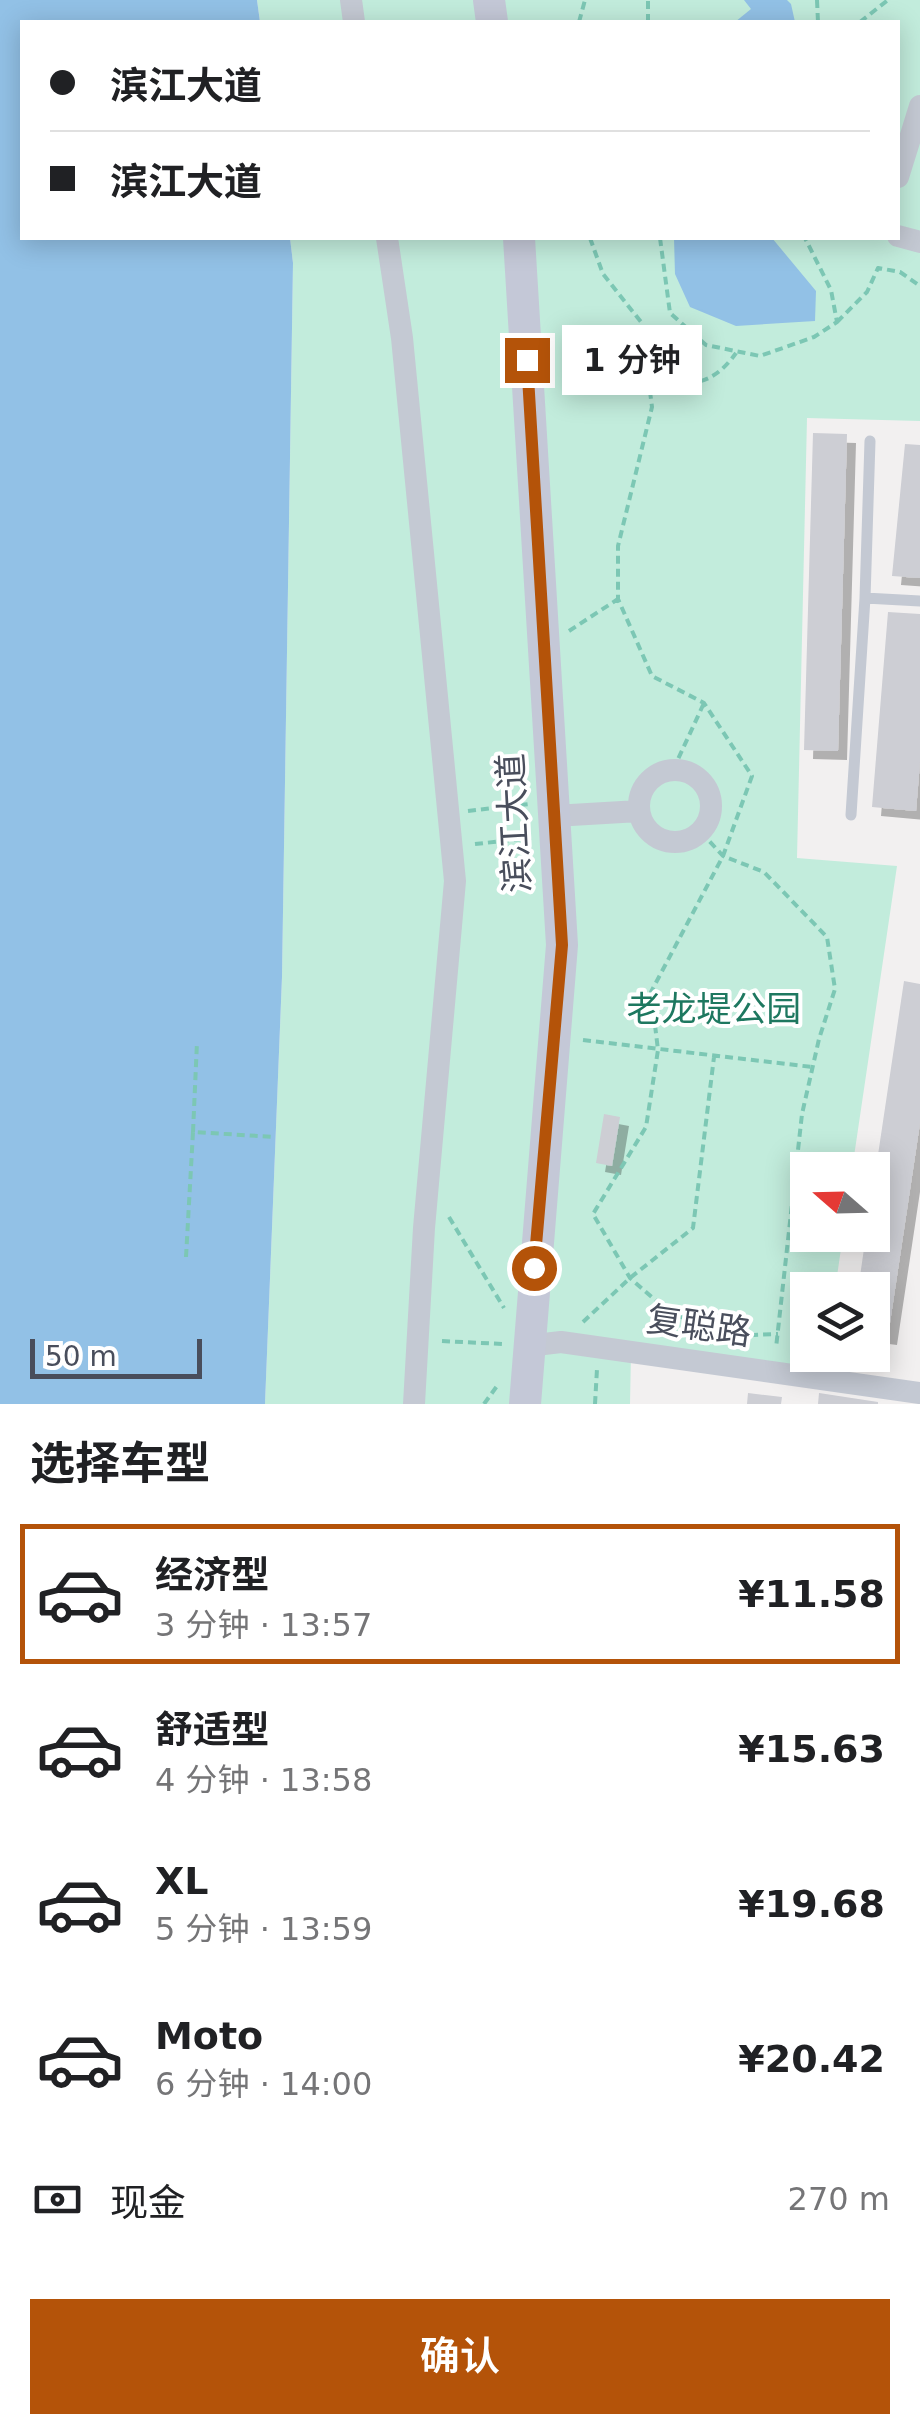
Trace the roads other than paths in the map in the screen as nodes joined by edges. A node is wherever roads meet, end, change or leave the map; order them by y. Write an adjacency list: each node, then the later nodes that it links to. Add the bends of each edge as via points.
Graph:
1 (918, 121): 2 (street)
2 (900, 171)
3 (387, 240): 13 (street, via 455,882)
4 (519, 240): 10 (street, 滨江大道)
5 (870, 442): 6 (lane)
6 (866, 598): 7 (lane); 9 (lane)
7 (920, 601)
8 (639, 811): 8 (street, via 644,788 673,770 696,776 711,810 700,832 680,842 658,838); 10 (street)
9 (851, 815)
10 (554, 818): 11 (street, 滨江大道, via 562,945)
11 (527, 1346): 12 (street, 复聪路, via 561,1342); 14 (street, 滨江大道)
12 (920, 1393)
13 (414, 1404)
14 (525, 1404)

